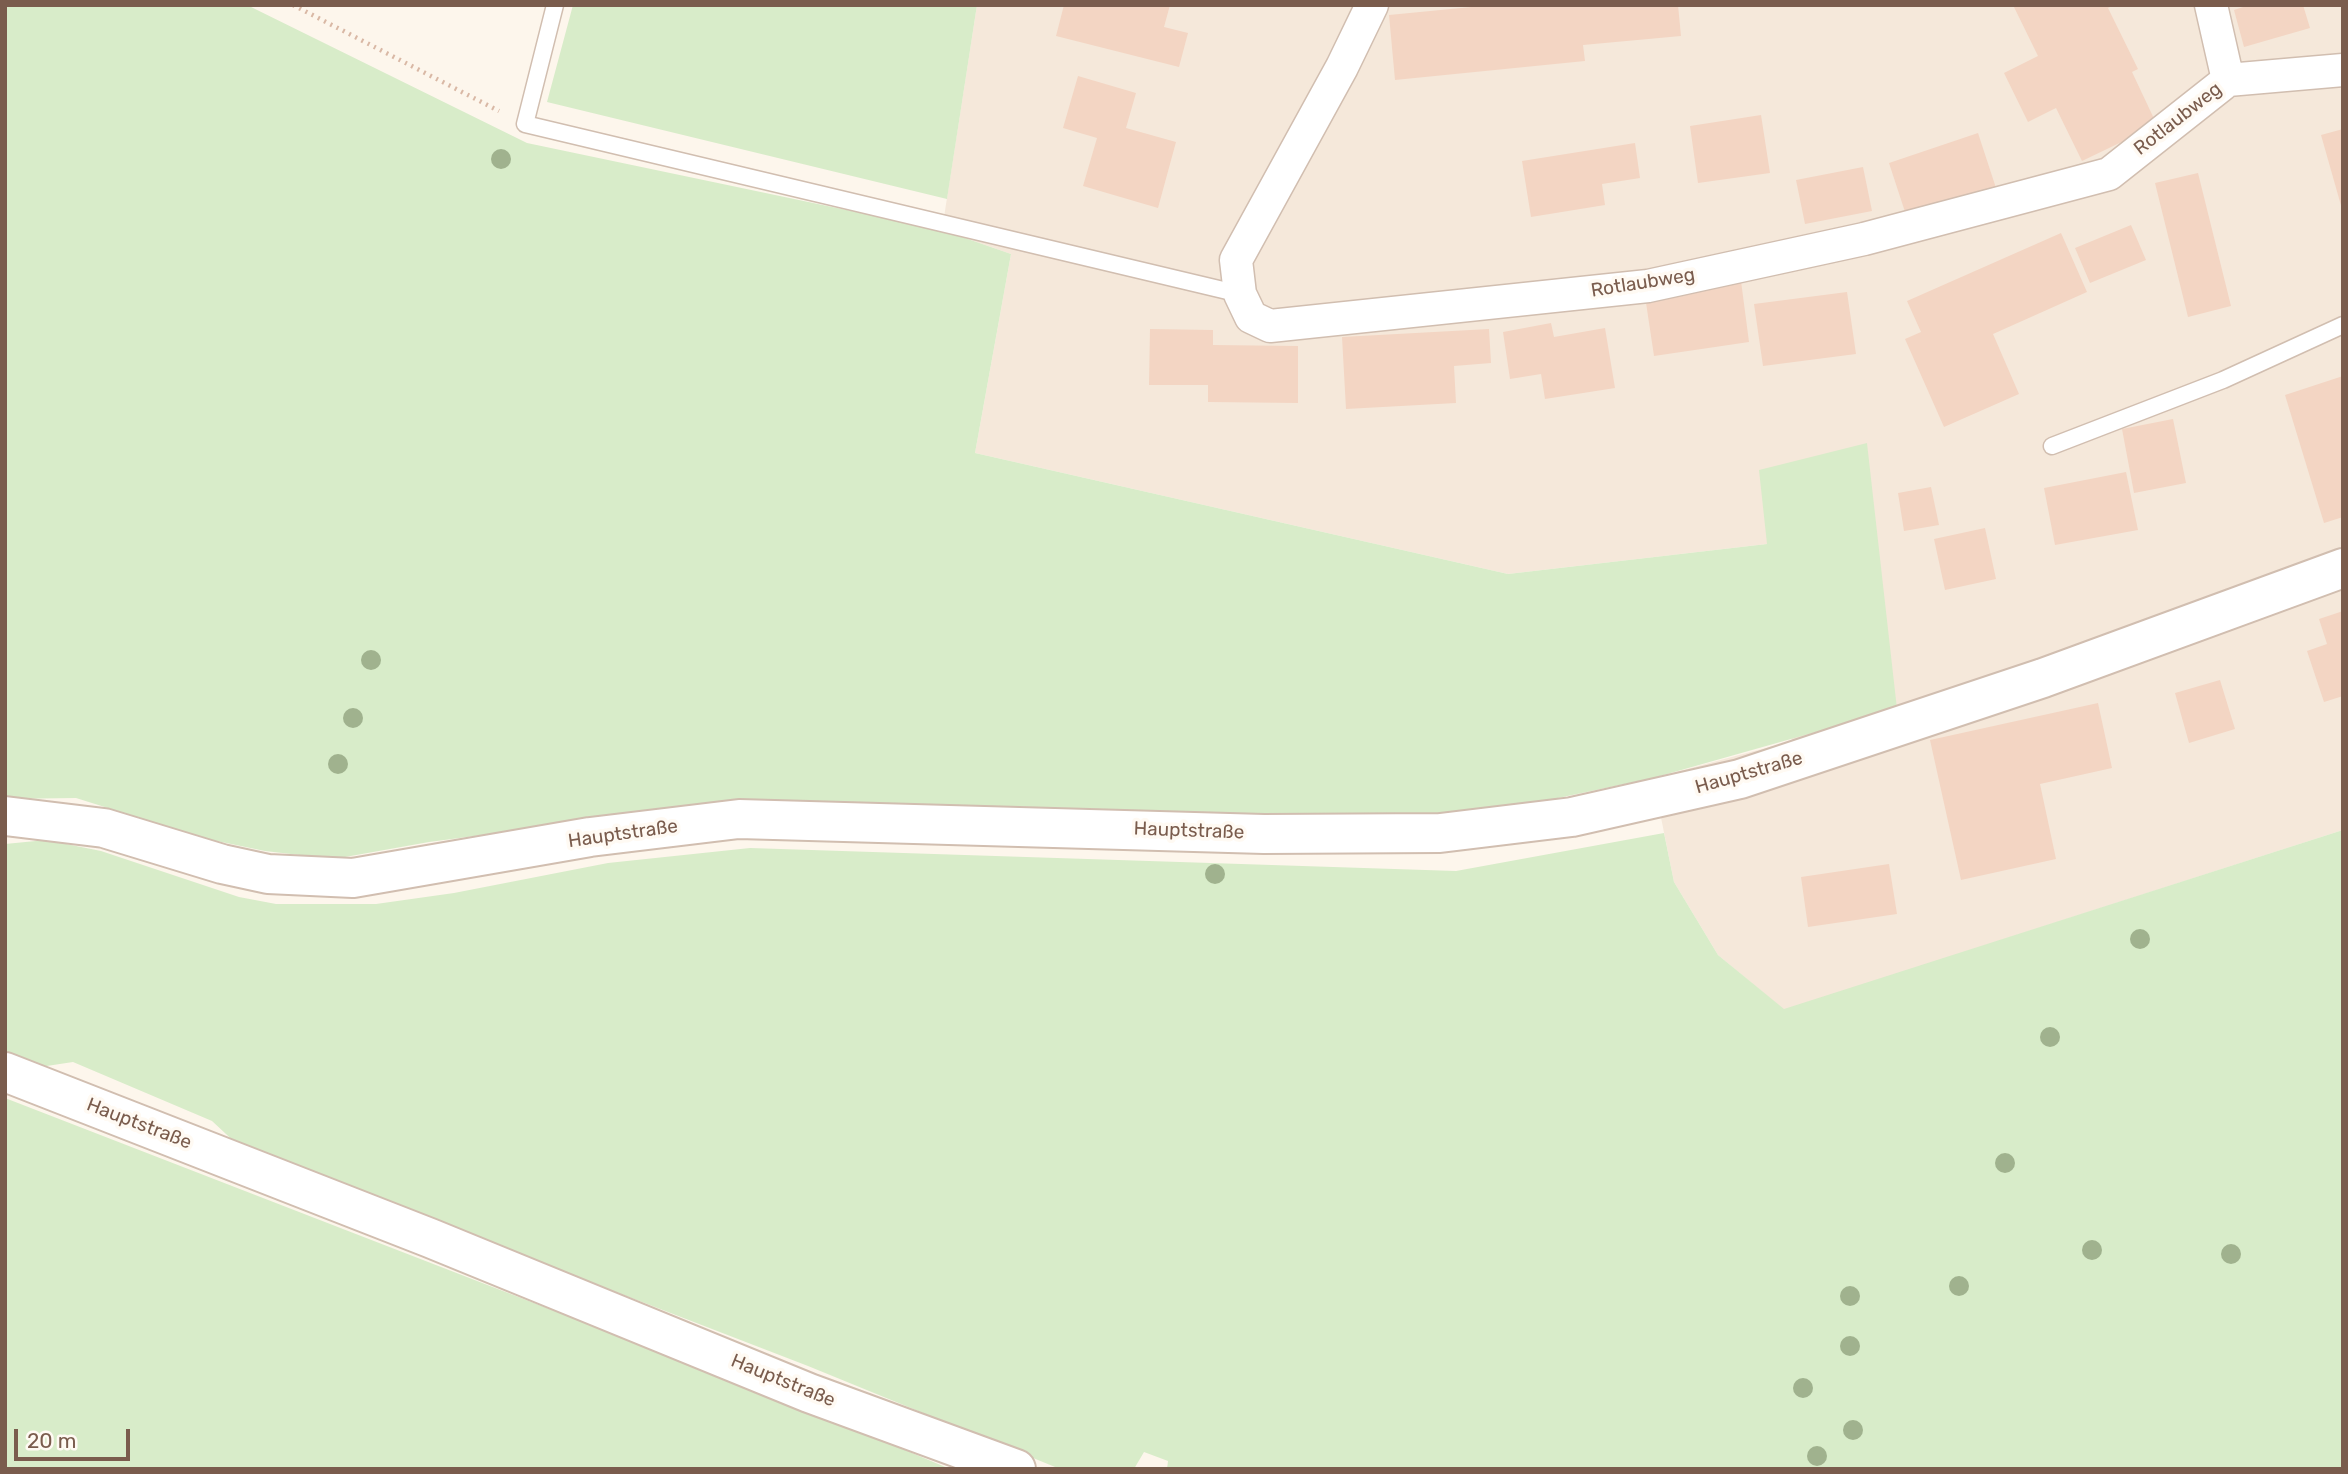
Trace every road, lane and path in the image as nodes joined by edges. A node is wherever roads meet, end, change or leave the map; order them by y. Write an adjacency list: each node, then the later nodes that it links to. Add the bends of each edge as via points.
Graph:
1 (293, 5): 7 (path)
2 (555, 5): 7 (lane)
3 (1372, 5): 8 (street, Rotlaubweg, via 1236,260)
4 (2211, 5): 6 (street)
5 (2343, 70): 6 (street, Rotlaubweg)
6 (2228, 80): 8 (street, Rotlaubweg, via 2109,174 1850,242 1648,286 1270,326 1251,317)
7 (525, 124): 8 (lane)
8 (1240, 294)
9 (2343, 325): 10 (lane, via 2222,380)
10 (2052, 446)
11 (2343, 568): 12 (street, Hauptstraße, via 2043,678 1740,779 1572,817 1440,833 1264,834 739,819 590,837 354,878 268,874 104,828)
12 (5, 816)
13 (5, 1072): 14 (street, Hauptstraße, via 809,1393)
14 (1016, 1469)

